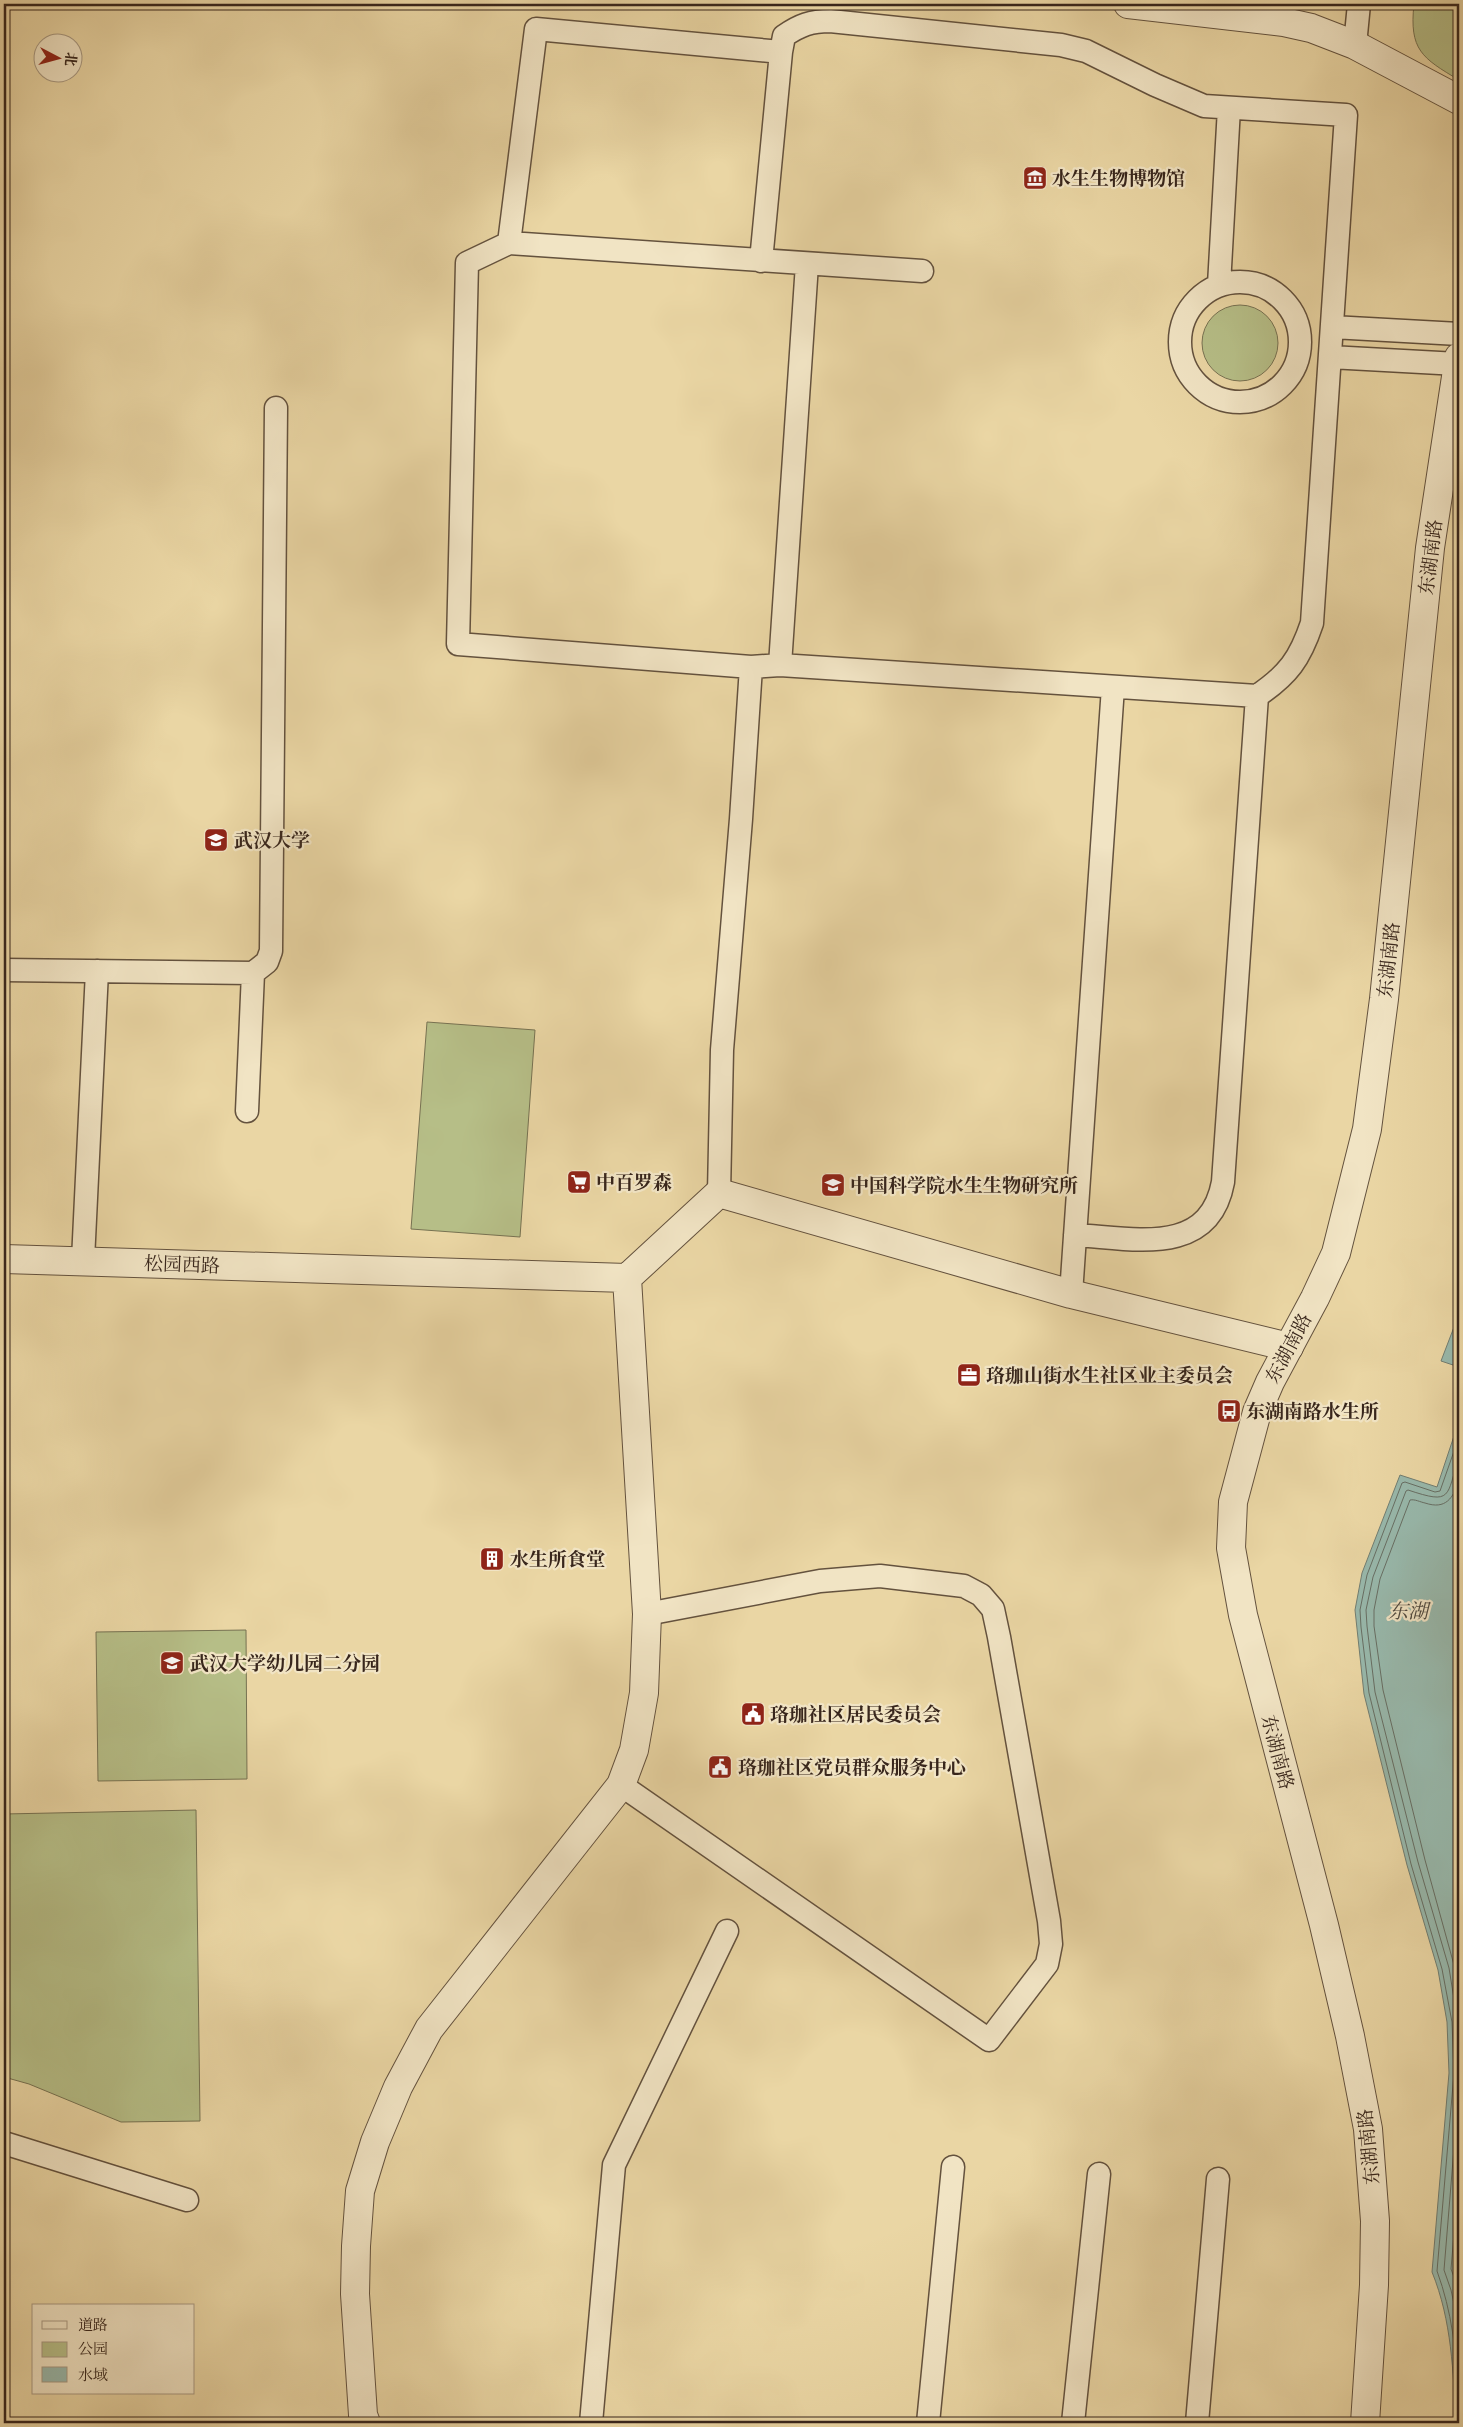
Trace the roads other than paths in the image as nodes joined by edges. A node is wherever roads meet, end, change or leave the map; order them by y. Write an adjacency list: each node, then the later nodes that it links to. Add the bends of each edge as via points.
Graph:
1 (1128, 4): 3 (street, via 1284,22 1311,28)
2 (1359, 4): 3 (lane)
3 (1355, 45): 5 (street)
4 (780, 52): 6 (lane, via 784,36 811,21 1061,45 1086,51 1204,106); 7 (lane, via 536,29); 8 (lane)
5 (1459, 100)
6 (1229, 108): 11 (lane); 13 (lane, via 1346,115)
7 (509, 243): 8 (lane); 18 (lane, via 467,263 458,644)
8 (761, 261): 9 (lane)
9 (807, 264): 10 (lane); 17 (lane)
10 (922, 271)
11 (1219, 286): 14 (lane, via 1237,282 1255,284 1272,292 1286,304 1296,320); 14 (lane, via 1203,295 1189,310 1181,329 1180,349 1186,369 1198,385 1215,397 1234,402 1255,400 1274,392 1288,377)
12 (1459, 334): 13 (lane)
13 (1331, 344): 14 (lane); 15 (lane); 20 (lane, via 1312,623 1304,648 1290,668 1274,685)
14 (1299, 347)
15 (1459, 360): 31 (street, 东湖南路, via 1430,548 1384,999 1367,1129 1336,1253)
16 (276, 408): 23 (lane, via 271,951 267,962)
17 (780, 665): 18 (lane); 19 (lane)
18 (751, 667): 25 (lane, via 722,1050)
19 (1113, 686): 20 (lane); 26 (lane)
20 (1257, 696): 26 (lane, via 1220,1200 1202,1225 1180,1236 1157,1239)
21 (4, 970): 22 (lane)
22 (98, 971): 23 (lane); 28 (lane)
23 (253, 973): 24 (lane)
24 (247, 1111)
25 (719, 1193): 29 (street); 30 (street)
26 (1075, 1235): 30 (lane)
27 (4, 1259): 28 (street, 松园西路)
28 (84, 1260): 29 (street, 松园西路)
29 (627, 1278): 32 (street)
30 (1071, 1294): 31 (street)
31 (1289, 1347): 45 (street, 东湖南路, via 1257,1412 1243,1459 1233,1502 1231,1548 1243,1615 1324,1925 1368,2129 1374,2285)
32 (647, 1614): 33 (street, via 644,1693 634,1750); 33 (lane, via 820,1581 880,1576 964,1586 981,1595 993,1609 999,1638 1048,1921 1051,1944 1047,1964 989,2040)
33 (621, 1784): 40 (street, via 429,2029 374,2142 360,2191 355,2294)
34 (727, 1931): 41 (lane, via 614,2165)
35 (4, 2143): 39 (lane)
36 (952, 2167): 42 (lane)
37 (1099, 2174): 43 (lane)
38 (1218, 2179): 44 (lane)
39 (187, 2200)
40 (366, 2423)
41 (591, 2423)
42 (928, 2423)
43 (1073, 2423)
44 (1197, 2423)
45 (1366, 2423)

